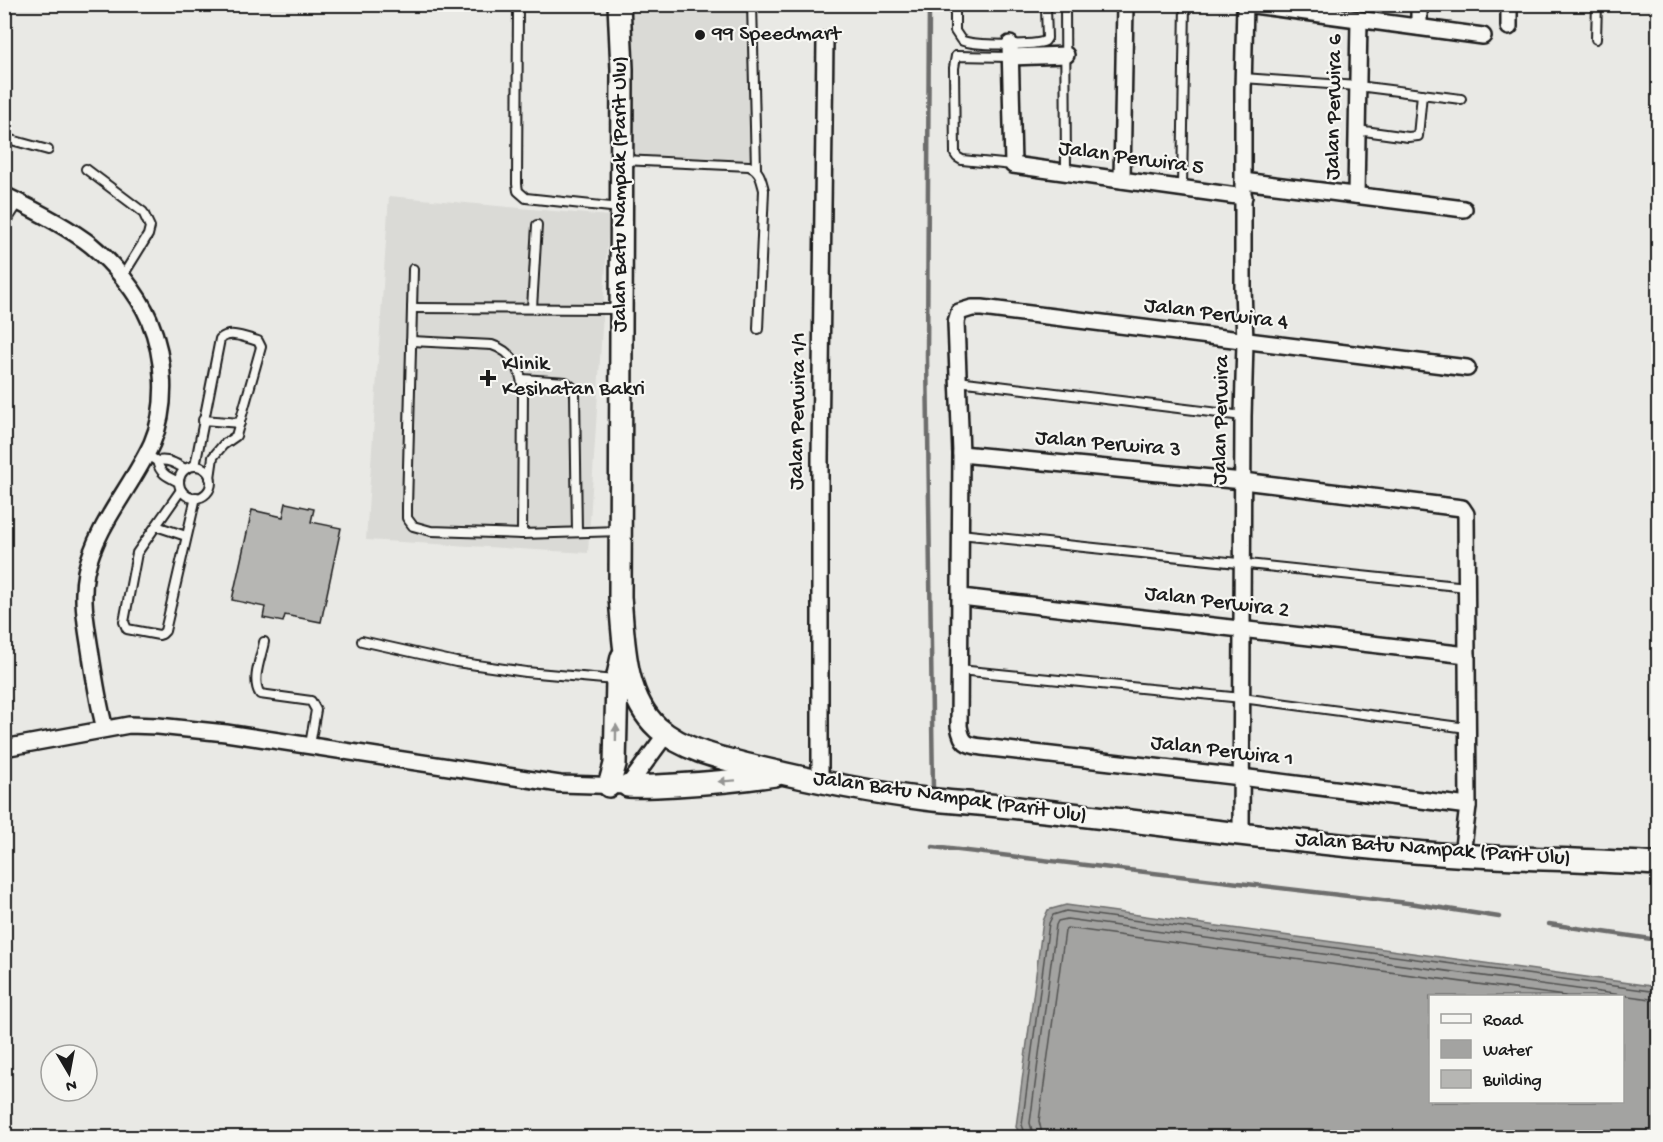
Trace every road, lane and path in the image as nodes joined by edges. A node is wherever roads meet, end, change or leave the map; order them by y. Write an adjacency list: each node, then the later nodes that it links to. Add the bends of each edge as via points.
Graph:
1 (518, 4): 41 (lane, via 518,191 526,198)
2 (619, 4): 29 (street, Jalan Batu Nampak (Parit Ulu))
3 (752, 4): 31 (lane)
4 (955, 4): 20 (lane, via 955,31 961,40)
5 (1044, 4): 20 (lane, via 1045,41)
6 (1065, 4): 21 (lane)
7 (1125, 4): 34 (street)
8 (1185, 4): 36 (lane)
9 (1246, 4): 13 (street); 22 (street, Jalan Perwira)
10 (1419, 4): 15 (street)
11 (1509, 4): 16 (street)
12 (1597, 4): 18 (lane)
13 (1334, 10): 14 (street)
14 (1359, 19): 15 (street); 23 (street, Jalan Perwira 6)
15 (1419, 27): 17 (street)
16 (1509, 27)
17 (1483, 36)
18 (1596, 39)
19 (825, 40): 91 (street, Jalan Perwira 1/1)
20 (1010, 51): 21 (street); 30 (street); 30 (lane, via 956,56 955,154 962,160)
21 (1066, 56): 33 (lane)
22 (1243, 78): 23 (lane); 35 (street, Jalan Perwira)
23 (1358, 86): 24 (lane); 26 (street, Jalan Perwira 6)
24 (1422, 94): 25 (lane); 26 (lane, via 1418,136)
25 (1461, 99)
26 (1357, 130): 38 (street, Jalan Perwira 6)
27 (4, 138): 28 (lane)
28 (48, 150)
29 (622, 160): 31 (lane); 41 (street, Jalan Batu Nampak (Parit Ulu))
30 (1013, 165): 33 (street, Jalan Perwira 5)
31 (756, 168): 50 (lane, via 764,190)
32 (86, 169): 46 (lane, via 143,212 150,227)
33 (1066, 172): 34 (street, Jalan Perwira 5)
34 (1122, 180): 36 (street, Jalan Perwira 5)
35 (1244, 181): 38 (street); 39 (street, Jalan Perwira)
36 (1182, 188): 39 (street, Jalan Perwira 5)
37 (4, 195): 40 (street)
38 (1356, 195): 42 (street)
39 (1244, 197): 52 (street, Jalan Perwira)
40 (19, 202): 43 (lane); 46 (street, via 71,231)
41 (621, 208): 49 (street, Jalan Batu Nampak (Parit Ulu))
42 (1464, 209)
43 (4, 225)
44 (537, 225): 48 (lane)
45 (413, 269): 47 (lane)
46 (122, 277): 60 (street, via 149,319 159,352 163,379)
47 (412, 308): 48 (lane); 51 (lane)
48 (532, 308): 49 (lane)
49 (621, 309): 68 (street, Jalan Batu Nampak (Parit Ulu))
50 (758, 329)
51 (411, 341): 54 (lane, via 501,348 515,362); 70 (lane, via 407,518 413,526 431,531)
52 (1245, 342): 53 (street, Jalan Perwira 4); 55 (street, Jalan Perwira 4, via 972,308 959,312 956,322); 56 (street, Jalan Perwira)
53 (1467, 368)
54 (522, 379): 69 (lane, via 566,382 575,394); 70 (lane)
55 (958, 381): 56 (lane); 59 (street)
56 (1243, 416): 64 (street, Jalan Perwira)
57 (203, 420): 58 (lane); 58 (lane, via 220,339 230,334 258,340 261,347); 61 (lane)
58 (240, 423): 63 (lane, via 236,436 213,457)
59 (961, 454): 64 (street, Jalan Perwira 3); 71 (street)
60 (151, 458): 62 (lane); 65 (lane, via 163,475); 85 (street, via 107,522 86,573 85,618)
61 (195, 466): 62 (lane); 63 (lane, via 202,467)
62 (185, 469): 65 (lane, via 180,475)
63 (210, 478): 66 (lane, via 208,491)
64 (1243, 481): 73 (street, Jalan Perwira); 74 (street, Jalan Perwira 3, via 1464,510)
65 (180, 486): 66 (lane, via 190,497); 67 (lane)
66 (196, 497): 72 (lane)
67 (156, 526): 72 (lane); 72 (lane, via 135,558 124,622 127,628 159,635 165,631)
68 (620, 531): 69 (lane); 79 (street, Jalan Batu Nampak (Parit Ulu))
69 (577, 532): 70 (lane)
70 (522, 534)
71 (960, 534): 73 (lane); 75 (street)
72 (186, 536)
73 (1243, 563): 74 (lane); 76 (street, Jalan Perwira)
74 (1467, 587): 80 (street)
75 (961, 597): 76 (street, Jalan Perwira 2); 81 (street)
76 (1242, 629): 80 (street, Jalan Perwira 2); 83 (street, Jalan Perwira)
77 (362, 640): 82 (lane, via 468,663)
78 (264, 642): 87 (lane, via 257,689 260,694 311,701 316,710)
79 (625, 645): 82 (street); 86 (street, Jalan Batu Nampak (Parit Ulu), via 626,663 642,707)
80 (1467, 655): 84 (street)
81 (959, 670): 83 (lane); 90 (street, Jalan Perwira 1, via 959,726 961,736 970,745)
82 (617, 680): 92 (street, one-way to 82, via 615,764)
83 (1242, 698): 84 (lane); 90 (street, Jalan Perwira)
84 (1467, 728): 93 (street)
85 (105, 729): 87 (street, via 129,725 177,727); 88 (street)
86 (666, 734): 89 (street, Jalan Batu Nampak (Parit Ulu), via 696,750); 92 (street)
87 (310, 745): 92 (street, via 560,784)
88 (4, 747)
89 (785, 774): 91 (street, Jalan Batu Nampak (Parit Ulu)); 92 (street, one-way to 92, via 719,782)
90 (1241, 777): 93 (street, Jalan Perwira 1); 94 (street, Jalan Perwira)
91 (820, 782): 94 (street, Jalan Batu Nampak (Parit Ulu), via 922,798)
92 (619, 786)
93 (1468, 806): 95 (street)
94 (1241, 835): 95 (street, Jalan Batu Nampak (Parit Ulu))
95 (1462, 855): 96 (street, Jalan Batu Nampak (Parit Ulu))
96 (1659, 864)

